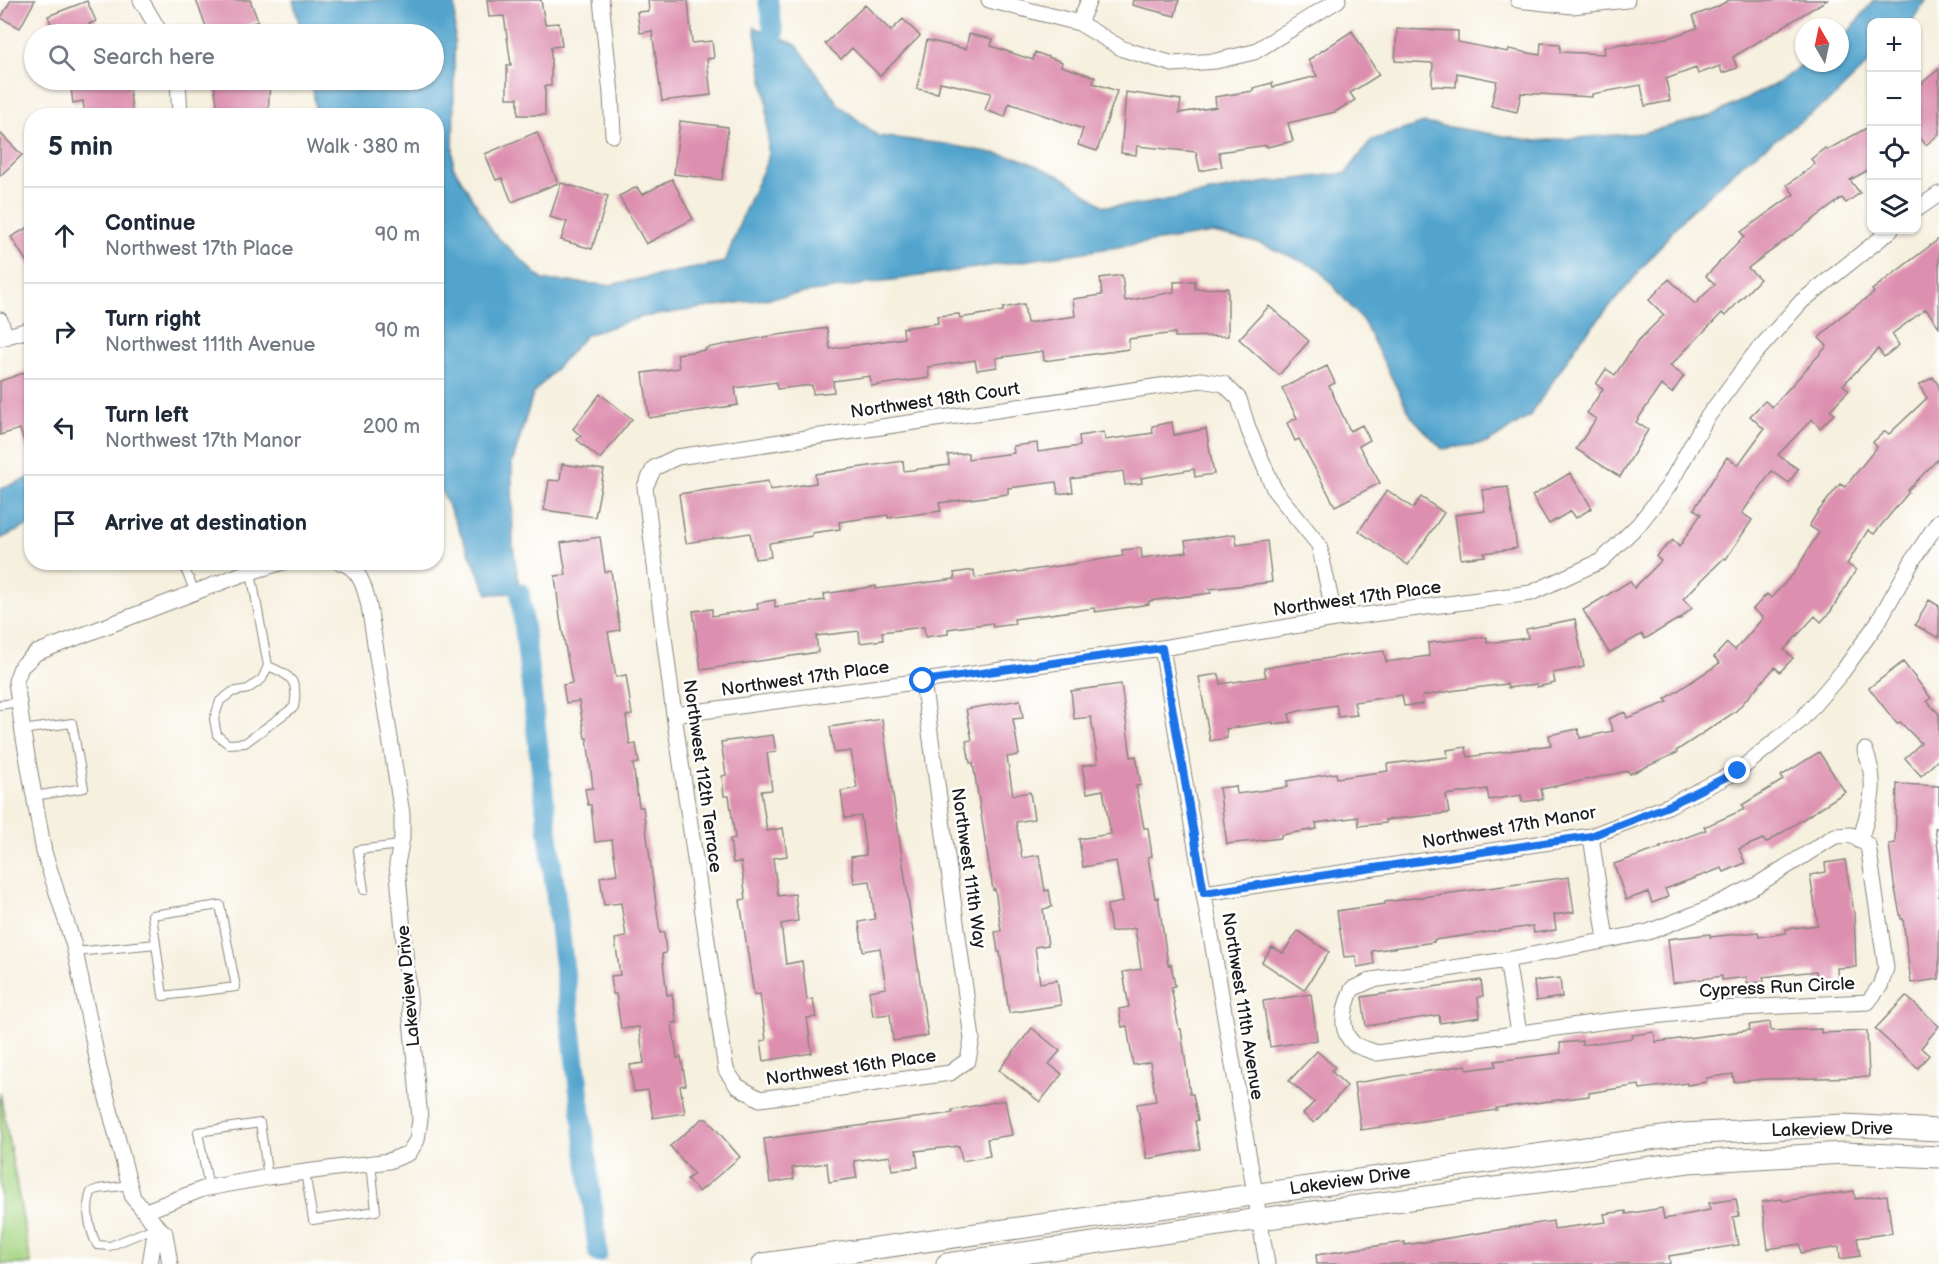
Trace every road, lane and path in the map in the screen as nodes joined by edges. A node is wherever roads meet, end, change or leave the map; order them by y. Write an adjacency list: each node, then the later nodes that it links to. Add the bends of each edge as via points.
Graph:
1 (141, 0): 9 (street)
2 (601, 0): 12 (street)
3 (989, 0): 8 (street)
4 (1089, 0): 8 (street)
5 (1338, 0): 8 (street, via 1254,52 1216,61 1173,64 1123,49)
6 (1518, 0): 7 (street, via 1572,6)
7 (1627, 0)
8 (1079, 22)
9 (155, 24)
10 (179, 90): 11 (street)
11 (180, 108)
12 (613, 135)
13 (1939, 194): 14 (street)
14 (1921, 207)
15 (1886, 234): 26 (street, Northwest 17th Place, via 1802,301 1760,349 1706,419 1668,487 1640,524 1601,561 1531,593)
16 (0, 320): 18 (street)
17 (24, 331): 18 (street)
18 (3, 338)
19 (654, 468): 26 (street, Northwest 18th Court, via 677,457 1201,380 1224,384 1239,399 1275,491 1319,545); 32 (street, Northwest 112th Terrace, via 645,487)
20 (1939, 521): 36 (street, Northwest 17th Manor, via 1873,630 1844,671 1800,721 1738,771 1668,806)
21 (185, 570): 25 (lane)
22 (243, 570): 25 (street)
23 (250, 570): 28 (lane)
24 (352, 570): 38 (street, Lakeview Drive, via 362,579 369,606 402,814)
25 (195, 592): 30 (street, via 36,653 21,667 16,681)
26 (1335, 619): 27 (street, Northwest 17th Place)
27 (1162, 648): 29 (street, Northwest 17th Place); 40 (street, Northwest 111th Avenue)
28 (268, 666): 28 (lane, via 285,672 292,681 297,692 294,707 245,743 228,744 218,735 214,719 220,700 232,692 248,689 262,679)
29 (923, 681): 32 (street, Northwest 17th Place); 46 (street, Northwest 111th Way, via 972,1039)
30 (19, 702): 31 (lane); 33 (street)
31 (0, 705)
32 (674, 715): 47 (street, Northwest 112th Terrace, via 726,1070)
33 (22, 730): 35 (street); 35 (lane, via 72,723 84,788)
34 (1865, 750): 37 (street, via 1874,784)
35 (34, 796): 43 (street, via 44,852)
36 (1591, 836): 40 (street, Northwest 17th Manor); 41 (street)
37 (1860, 840): 41 (street, Cypress Run Circle, via 1851,835 1835,836 1757,885 1700,912 1648,932); 45 (street, Cypress Run Circle, via 1868,845 1886,968 1880,986 1868,1002 1719,1009)
38 (400, 845): 39 (lane, via 358,850); 50 (street, Lakeview Drive, via 397,864 420,1119 417,1140 409,1153)
39 (364, 890)
40 (1204, 893): 55 (street, Northwest 111th Avenue)
41 (1606, 940): 44 (street, Cypress Run Circle)
42 (156, 944): 42 (lane, via 163,996 236,987 220,905 152,915); 43 (lane)
43 (76, 952): 53 (street, via 99,1068)
44 (1507, 960): 45 (street); 45 (street, Cypress Run Circle, via 1362,984 1352,989 1344,1010 1346,1033 1355,1044 1377,1053)
45 (1519, 1033)
46 (968, 1060): 47 (street, Northwest 16th Place, via 950,1074 760,1099)
47 (737, 1086)
48 (1939, 1130): 55 (street, Lakeview Drive, via 1843,1125 1684,1134)
49 (1939, 1157): 57 (street, Lakeview Drive, via 1844,1153 1689,1162)
50 (371, 1163): 51 (street, Lakeview Drive); 51 (lane, via 376,1211 313,1220)
51 (305, 1172): 52 (street, Lakeview Drive)
52 (267, 1177): 54 (street, Lakeview Drive); 54 (lane, via 260,1123 198,1132)
53 (130, 1185): 56 (street, via 133,1198); 58 (lane, via 92,1192 87,1203 97,1245 110,1246)
54 (208, 1188): 56 (street, Lakeview Drive)
55 (1254, 1194): 57 (street, Northwest 111th Avenue); 61 (street, Lakeview Drive)
56 (146, 1211): 58 (street)
57 (1260, 1219): 62 (street, Lakeview Drive); 63 (street, Northwest 111th Avenue)
58 (156, 1227): 59 (street); 60 (street, via 165,1233)
59 (150, 1264)
60 (170, 1264)
61 (763, 1264)
62 (947, 1264)
63 (1267, 1264)

